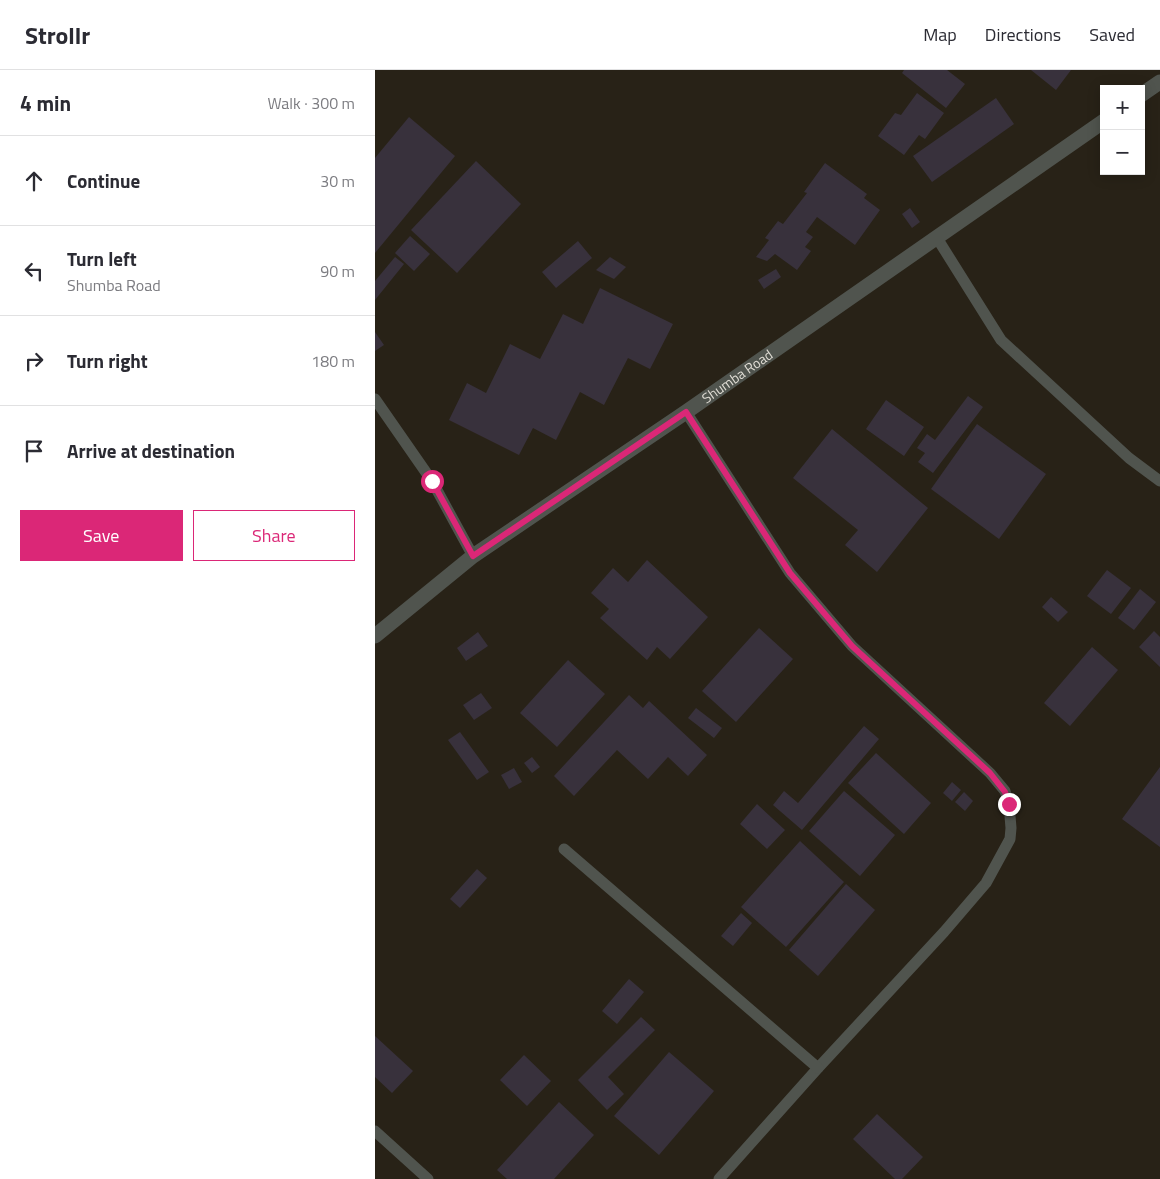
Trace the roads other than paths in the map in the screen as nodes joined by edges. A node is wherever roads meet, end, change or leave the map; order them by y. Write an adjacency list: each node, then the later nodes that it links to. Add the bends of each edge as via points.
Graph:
1 (1160, 82): 2 (street)
2 (1145, 92)
3 (1100, 124): 4 (street, Shumba Road)
4 (937, 238): 6 (street, Shumba Road); 7 (lane, via 1001,340 1129,458)
5 (375, 399): 8 (lane, via 432,481)
6 (686, 412): 8 (street, Shumba Road); 11 (lane, via 790,573 852,646 990,773 1005,792 1009,804 1010,839 986,882)
7 (1160, 481)
8 (473, 556): 9 (street, Shumba Road)
9 (375, 636)
10 (564, 849): 11 (lane)
11 (819, 1068): 14 (lane)
12 (375, 1131): 13 (lane)
13 (428, 1179)
14 (719, 1179)

